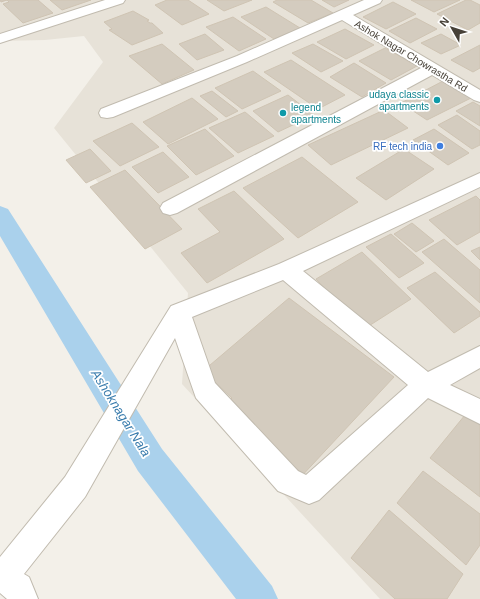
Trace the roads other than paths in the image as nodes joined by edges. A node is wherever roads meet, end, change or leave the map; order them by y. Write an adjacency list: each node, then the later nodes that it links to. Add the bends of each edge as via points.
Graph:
1 (115, 0): 4 (street)
2 (375, 0): 3 (street)
3 (343, 15): 5 (street, Ashok Nagar Chowrastha Rd); 7 (street, via 163,92)
4 (0, 39)
5 (432, 68): 6 (street, Ashok Nagar Chowrastha Rd); 9 (street)
6 (480, 96)
7 (107, 113)
8 (480, 179): 10 (street)
9 (170, 208)
10 (286, 270): 11 (street); 13 (street)
11 (179, 312): 13 (street, via 205,390 288,481 308,490); 15 (street, via 75,487)
12 (480, 356): 13 (street)
13 (426, 385): 14 (street)
14 (480, 412)
15 (2, 578): 16 (street, via 18,588)
16 (23, 599)

